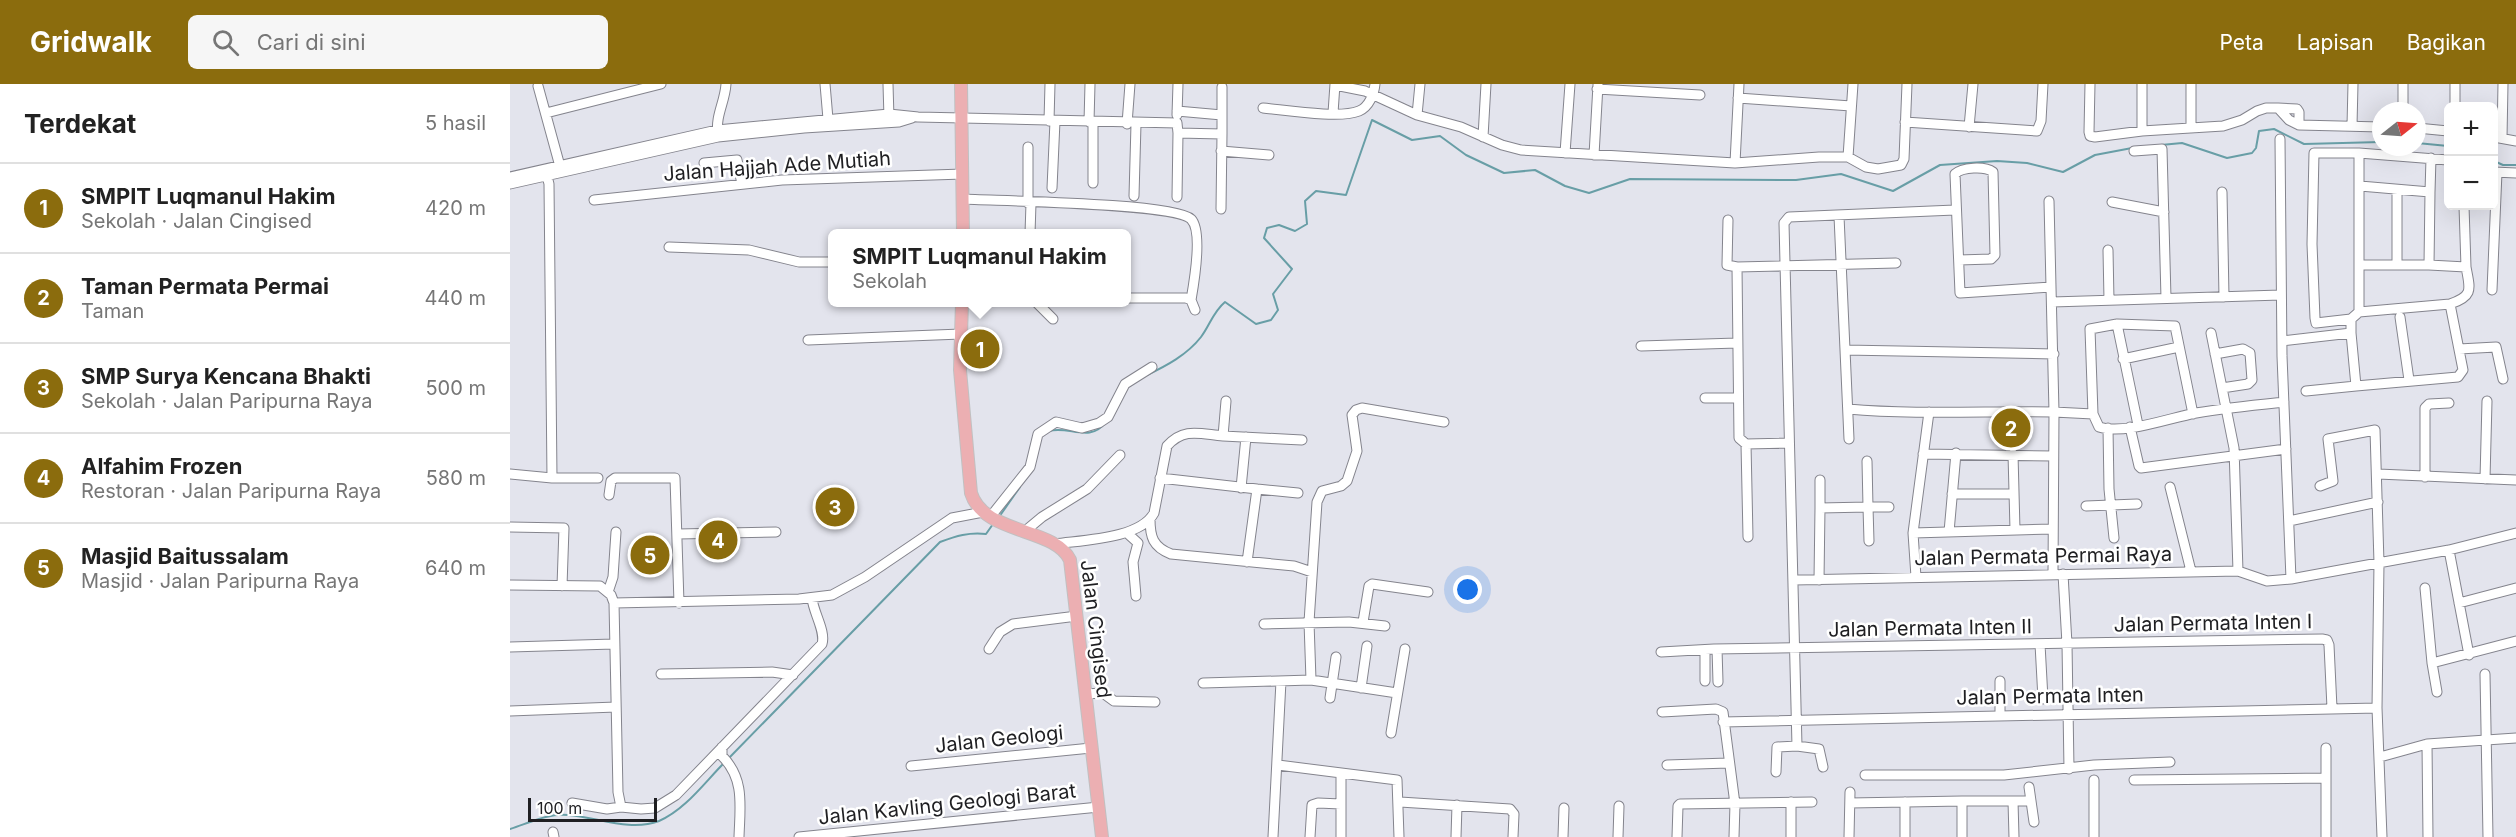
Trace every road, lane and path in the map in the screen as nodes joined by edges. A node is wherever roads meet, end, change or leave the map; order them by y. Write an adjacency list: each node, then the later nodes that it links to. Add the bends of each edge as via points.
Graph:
1 (661, 84): 38 (street)
2 (726, 84): 59 (street, via 716,121)
3 (825, 84): 44 (street)
4 (888, 84): 42 (street)
5 (961, 84): 43 (main road)
6 (1050, 84): 45 (street)
7 (1090, 84): 46 (street)
8 (1130, 84): 49 (street)
9 (1178, 84): 37 (street)
10 (1375, 84): 30 (street)
11 (1420, 84): 41 (street)
12 (1486, 84): 61 (street)
13 (1569, 84): 68 (street)
14 (1739, 84): 32 (street)
15 (1853, 84): 35 (street)
16 (1907, 84): 47 (street)
17 (1973, 84): 53 (street)
18 (2043, 84): 53 (street, via 2037,131)
19 (2090, 84): 56 (street, via 2090,136)
20 (2142, 84): 56 (street)
21 (2192, 84): 54 (street)
22 (2353, 84): 51 (street)
23 (2403, 84): 33 (street)
24 (2455, 84): 34 (street)
25 (2503, 84): 62 (street)
26 (1335, 85): 30 (street); 39 (street)
27 (538, 86): 38 (street)
28 (1222, 87): 40 (street)
29 (1598, 87): 31 (street); 71 (street)
30 (1372, 95): 39 (street, via 1359,111); 41 (street)
31 (1700, 95)
32 (1738, 98): 35 (street); 76 (street)
33 (2403, 102)
34 (2454, 102)
35 (1851, 106): 72 (street)
36 (1263, 108): 39 (street)
37 (1177, 111): 40 (street); 48 (street)
38 (546, 113): 77 (street)
39 (1333, 113)
40 (1222, 115): 60 (street)
41 (1417, 115): 61 (street)
42 (892, 118): 43 (street); 44 (street); 50 (street)
43 (961, 118): 45 (street); 81 (main road)
44 (828, 119): 50 (street)
45 (1052, 121): 46 (street); 86 (street)
46 (1091, 122): 49 (street); 83 (street)
47 (1905, 122): 53 (street); 72 (street, via 1901,165 1878,169)
48 (1178, 123): 49 (street); 58 (street)
49 (1132, 124): 90 (street)
50 (804, 125): 59 (street)
51 (2352, 126): 52 (street); 54 (street, via 2299,125 2278,108 2266,108 2223,126)
52 (2372, 127)
53 (1969, 128)
54 (2191, 128): 56 (street)
55 (2426, 129): 57 (street)
56 (2142, 130)
57 (2444, 131)
58 (1178, 133): 60 (street); 91 (street)
59 (718, 134): 77 (street)
60 (1221, 134): 67 (street)
61 (1483, 137): 68 (street, via 1521,150)
62 (2498, 138): 64 (street)
63 (2280, 139): 120 (street)
64 (2516, 141)
65 (1028, 147): 96 (street)
66 (2134, 151): 101 (street, via 2162,149)
67 (1221, 152): 70 (street); 97 (street)
68 (1566, 153): 71 (street)
69 (2359, 153): 73 (street); 85 (street); 135 (street, via 2318,152 2312,157)
70 (1269, 155)
71 (1594, 155): 76 (street)
72 (1848, 157): 76 (street)
73 (2431, 158): 74 (street); 89 (street)
74 (2444, 160)
75 (704, 163): 84 (street, via 737,160)
76 (1735, 163)
77 (561, 169): 78 (street)
78 (546, 172): 82 (street); 189 (street)
79 (2498, 172): 80 (street)
80 (2516, 173)
81 (963, 174): 84 (street, Jalan Hajjah Ade Mutiah); 92 (main road)
82 (511, 179)
83 (1093, 183)
84 (742, 184): 93 (street, Jalan Hajjah Ade Mutiah)
85 (2360, 186): 87 (street); 114 (street)
86 (1052, 188)
87 (2397, 191): 89 (street); 112 (street)
88 (2222, 192): 121 (street)
89 (2430, 192): 115 (street)
90 (1134, 196)
91 (1177, 197)
92 (963, 199): 96 (street); 104 (main road)
93 (594, 200)
94 (2049, 201): 118 (street)
95 (2112, 202): 101 (street)
96 (1030, 203): 105 (street); 124 (street, via 1143,207 1187,216 1197,232)
97 (1221, 209)
98 (1955, 210): 102 (street); 108 (street); 108 (street, via 1955,174 1960,170 1993,172 1995,255 1991,259)
99 (2464, 210): 117 (street)
100 (2494, 210): 119 (street)
101 (2164, 212): 123 (street)
102 (1839, 216): 110 (street); 113 (street, via 1786,219)
103 (1728, 220): 116 (street, via 1727,265)
104 (963, 229)
105 (1030, 229)
106 (669, 247): 109 (street, via 749,250 799,262)
107 (2108, 250): 125 (street)
108 (1959, 260): 118 (street, via 1960,293)
109 (828, 262)
110 (1842, 263): 111 (street); 113 (street); 147 (street)
111 (1896, 263)
112 (2397, 264): 114 (street); 115 (street)
113 (1785, 265): 116 (street); 176 (street)
114 (2359, 265): 131 (street)
115 (2429, 265): 117 (street)
116 (1737, 267): 143 (street)
117 (2466, 267): 127 (street, via 2469,293 2465,299)
118 (2051, 287): 126 (street)
119 (2492, 290)
120 (2281, 295): 121 (street); 142 (street)
121 (2224, 297): 123 (street)
122 (1131, 298): 124 (street)
123 (2166, 298): 125 (street)
124 (1191, 300): 130 (street)
125 (2109, 300): 126 (street)
126 (2052, 302): 148 (street)
127 (2450, 304): 131 (street); 146 (street)
128 (962, 307): 139 (main road)
129 (1040, 307): 133 (street)
130 (1195, 310)
131 (2359, 312): 134 (street)
132 (2400, 317): 153 (street)
133 (1053, 319)
134 (2351, 319): 135 (street); 138 (street)
135 (2316, 323): 140 (street)
136 (2117, 324): 145 (street, via 2173,325); 150 (street); 167 (street, via 2088,332)
137 (2211, 333): 149 (street)
138 (2351, 333): 140 (street); 154 (street)
139 (961, 334): 141 (street); 210 (main road, via 968,474 974,501)
140 (2311, 337): 142 (street)
141 (808, 340)
142 (2282, 341): 161 (street)
143 (1737, 343): 144 (street); 158 (street)
144 (1641, 346)
145 (2179, 347): 150 (street); 168 (street)
146 (2460, 349): 152 (street, via 2496,347); 153 (street, via 2463,370 2458,377)
147 (1845, 350): 148 (street); 164 (street)
148 (2054, 354): 166 (street)
149 (2215, 354): 155 (street); 155 (street, via 2243,349 2250,353 2252,380)
150 (2123, 359): 170 (street)
151 (1152, 368): 210 (street, via 1125,384 1108,417 1099,423 1082,428 1056,422 1038,434 1030,467)
152 (2503, 379)
153 (2409, 380): 154 (street)
154 (2356, 386): 156 (street)
155 (2223, 388): 163 (street)
156 (2306, 391)
157 (1705, 398): 158 (street)
158 (1738, 398): 177 (street, via 1739,438)
159 (1226, 401): 172 (street)
160 (2487, 401): 192 (street)
161 (2284, 402): 163 (street); 178 (street)
162 (2449, 403): 188 (street, via 2429,404 2425,408)
163 (2227, 408): 168 (street); 184 (street)
164 (1848, 409): 165 (street); 174 (street)
165 (1929, 412): 166 (street); 180 (street)
166 (2055, 412): 167 (street); 183 (street)
167 (2093, 414): 171 (street, via 2099,427)
168 (2193, 414): 170 (street)
169 (1444, 422): 234 (street, via 1356,410 1351,420 1357,451 1347,481 1322,490 1319,495)
170 (2134, 426): 171 (street); 184 (street, via 2141,468)
171 (2108, 428): 204 (street)
172 (1223, 436): 173 (street); 191 (street, via 1186,433 1175,438 1167,446)
173 (1246, 437): 175 (street); 197 (street)
174 (1849, 439)
175 (1302, 440)
176 (1789, 443): 177 (street); 238 (street)
177 (1746, 444): 225 (street)
178 (2286, 449): 184 (street); 212 (street)
179 (1956, 453): 180 (street); 181 (street); 200 (street)
180 (1923, 454): 221 (street)
181 (2013, 454): 183 (street); 201 (street)
182 (1120, 455): 218 (street, via 1087,489)
183 (2053, 456): 214 (street)
184 (2234, 456): 233 (street)
185 (1867, 461): 207 (street)
186 (510, 474): 189 (street)
187 (2378, 474): 188 (street); 195 (street, via 2377,432 2373,429 2328,439 2332,481); 203 (street)
188 (2425, 477): 192 (street)
189 (552, 478): 190 (street)
190 (598, 478)
191 (1160, 478): 197 (street); 211 (street)
192 (2485, 479): 194 (street)
193 (1820, 480): 209 (street)
194 (2516, 480)
195 (2320, 486)
196 (2170, 487): 232 (street)
197 (1241, 488): 198 (street)
198 (1257, 489): 199 (street); 230 (street)
199 (1298, 493)
200 (1952, 494): 201 (street); 219 (street)
201 (2014, 494): 215 (street)
202 (609, 495): 223 (street, via 611,480 615,478 674,477)
203 (2378, 502): 212 (street); 231 (street)
204 (2110, 504): 205 (street); 206 (street); 226 (street)
205 (2137, 504)
206 (2086, 506)
207 (1868, 507): 208 (street); 209 (street); 227 (street)
208 (1889, 507)
209 (1820, 508): 239 (street)
210 (991, 516): 218 (main road, Jalan Cingised); 247 (street, via 952,518 846,588)
211 (1150, 519): 220 (street); 224 (street)
212 (2289, 521): 237 (street)
213 (510, 527): 241 (street, via 564,528)
214 (2052, 529): 215 (street); 235 (street)
215 (2015, 530): 219 (street)
216 (616, 532): 244 (street)
217 (776, 532): 223 (street)
218 (1024, 532): 228 (main road, Jalan Cingised)
219 (1948, 532): 221 (street)
220 (1128, 533): 224 (street); 228 (street); 246 (street, via 1138,543 1133,562)
221 (1913, 533): 236 (street)
222 (2516, 533): 229 (street, Jalan Permata Permai Raya)
223 (678, 534): 249 (street)
224 (1150, 535): 230 (street, via 1161,550 1171,554)
225 (1748, 537)
226 (2114, 538)
227 (1869, 541)
228 (1055, 544): 251 (main road, Jalan Cingised, via 1070,560)
229 (2449, 550): 231 (street, Jalan Permata Permai Raya); 250 (street)
230 (1247, 562): 234 (street, via 1294,566)
231 (2379, 563): 237 (street, Jalan Permata Permai Raya); 290 (street)
232 (2191, 571): 233 (street, Jalan Permata Permai Raya); 235 (street, Jalan Permata Permai Raya)
233 (2238, 571): 237 (street, Jalan Permata Permai Raya, via 2267,581)
234 (1312, 572): 252 (street)
235 (2058, 574): 236 (street, Jalan Permata Permai Raya); 259 (street)
236 (1916, 577): 239 (street, Jalan Permata Permai Raya)
237 (2291, 579)
238 (1794, 580): 239 (street, Jalan Permata Permai Raya); 262 (street)
239 (1820, 580)
240 (510, 585): 241 (street)
241 (562, 586): 244 (street, via 600,586)
242 (2425, 588): 270 (street)
243 (2516, 588): 250 (street)
244 (608, 592): 248 (street)
245 (1428, 592): 253 (street, via 1372,584)
246 (1136, 596)
247 (812, 598): 249 (street); 273 (street, via 824,643)
248 (614, 603): 249 (street); 257 (street)
249 (679, 603)
250 (2459, 603): 268 (street)
251 (1077, 616): 263 (street, via 1013,624 1000,632); 284 (main road, Jalan Cingised)
252 (1309, 622): 253 (street); 254 (street); 274 (street)
253 (1363, 622): 255 (street)
254 (1264, 624)
255 (1385, 626)
256 (2516, 641): 268 (street)
257 (614, 644): 261 (street); 288 (street)
258 (2040, 644): 259 (street, Jalan Permata Inten II); 262 (street, Jalan Permata Inten II); 286 (street)
259 (2067, 644): 289 (street, Jalan Permata Inten I, via 2327,640); 293 (street)
260 (1366, 646): 281 (street)
261 (510, 647)
262 (1794, 648): 265 (street, Jalan Permata Inten II); 295 (street)
263 (989, 649)
264 (1405, 649): 283 (street)
265 (1717, 649): 266 (street, Jalan Permata Inten II); 278 (street)
266 (1705, 650): 267 (street, Jalan Permata Inten II); 276 (street)
267 (1661, 652)
268 (2469, 655): 270 (street)
269 (1336, 657): 280 (street)
270 (2432, 663): 282 (street)
271 (661, 674): 273 (street)
272 (2485, 674): 299 (street)
273 (793, 675): 302 (street)
274 (1311, 680): 275 (street); 280 (street)
275 (1281, 681): 279 (street); 308 (street)
276 (1706, 681)
277 (2000, 681): 294 (street)
278 (1718, 682)
279 (1203, 683)
280 (1332, 683): 281 (street); 285 (street)
281 (1361, 688): 283 (street)
282 (2437, 692)
283 (1397, 693): 297 (street)
284 (1085, 694): 287 (street, via 1103,693 1114,701); 303 (main road, Jalan Cingised)
285 (1330, 698)
286 (2043, 699)
287 (1155, 702)
288 (616, 707): 291 (street); 332 (street)
289 (2332, 708): 290 (street, Jalan Permata Inten); 293 (street, Jalan Permata Inten)
290 (2377, 708): 305 (street)
291 (510, 711)
292 (1662, 712): 296 (street, via 1720,710)
293 (2068, 713): 294 (street, Jalan Permata Inten); 312 (street)
294 (2000, 715): 295 (street, Jalan Permata Inten)
295 (1796, 719): 296 (street, Jalan Permata Inten); 301 (street)
296 (1724, 722): 307 (street)
297 (1392, 733)
298 (2516, 738): 299 (street)
299 (2486, 739): 300 (street); 358 (street)
300 (2427, 744): 305 (street); 357 (street)
301 (1797, 746): 311 (street, via 1819,749); 313 (street, via 1777,747)
302 (722, 747): 332 (street, via 666,803 655,808); 336 (street, via 740,788)
303 (1091, 748): 310 (street, Jalan Geologi); 333 (main road, Jalan Cingised)
304 (2326, 748): 316 (street)
305 (2380, 757): 356 (street)
306 (2169, 762): 312 (street)
307 (1728, 763): 309 (street); 329 (street)
308 (1278, 765): 314 (street); 339 (street)
309 (1667, 765)
310 (912, 766)
311 (1823, 767)
312 (2069, 769): 315 (street, via 2004,775)
313 (1776, 772)
314 (1341, 773): 323 (street, via 1395,779 1399,782); 328 (street)
315 (1865, 775)
316 (2325, 778): 318 (street); 355 (street)
317 (2094, 780): 354 (street)
318 (2134, 780)
319 (2029, 788): 322 (street)
320 (1962, 801): 321 (street); 326 (street); 352 (street)
321 (2013, 801): 322 (street); 353 (street)
322 (2031, 801): 335 (street)
323 (1400, 802): 330 (street); 342 (street)
324 (1791, 802): 325 (street); 329 (street); 349 (street)
325 (1812, 802)
326 (1905, 802): 350 (street, via 1850,797); 351 (street)
327 (572, 803): 332 (street, via 608,809)
328 (1341, 804): 340 (street, via 1312,806); 341 (street)
329 (1735, 804): 347 (street, via 1680,804); 348 (street)
330 (1457, 805): 343 (street); 344 (street, via 1512,810)
331 (1619, 806): 346 (street)
332 (621, 807)
333 (1099, 807): 337 (street, Jalan Kavling Geologi Barat); 338 (main road, Jalan Cingised)
334 (1564, 807): 345 (street)
335 (2034, 822)
336 (739, 837)
337 (799, 837)
338 (1102, 837)
339 (1273, 837)
340 (1310, 837)
341 (1341, 837)
342 (1399, 837)
343 (1456, 837)
344 (1513, 837)
345 (1563, 837)
346 (1618, 837)
347 (1677, 837)
348 (1734, 837)
349 (1791, 837)
350 (1849, 837)
351 (1905, 837)
352 (1962, 837)
353 (2014, 837)
354 (2094, 837)
355 (2326, 837)
356 (2382, 837)
357 (2428, 837)
358 (2488, 837)

